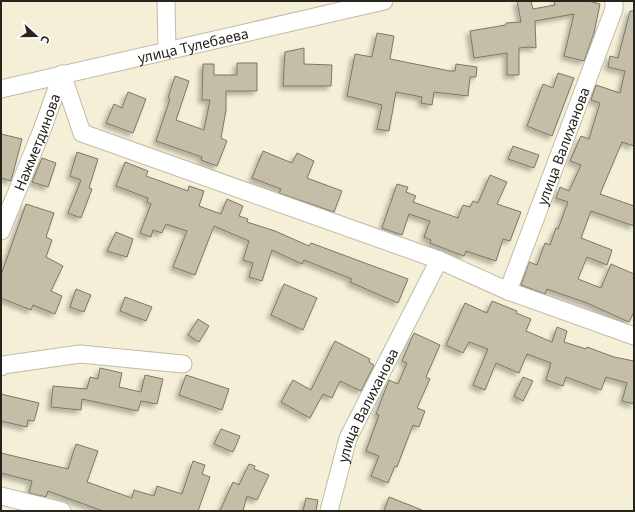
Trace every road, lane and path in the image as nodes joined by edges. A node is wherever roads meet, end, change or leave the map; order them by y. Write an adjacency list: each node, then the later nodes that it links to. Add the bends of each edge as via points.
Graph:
1 (166, 1): 4 (street)
2 (382, 1): 4 (street, улица Тулебаева)
3 (614, 1): 9 (street, улица Валиханова, via 611,16)
4 (167, 50): 5 (street, улица Тулебаева)
5 (62, 74): 6 (street, улица Тулебаева); 7 (street, Нажметдинова); 8 (street, via 82,133)
6 (1, 89)
7 (1, 231)
8 (438, 260): 9 (street); 15 (street, улица Валиханова, via 348,438)
9 (508, 291): 10 (street)
10 (634, 336)
11 (183, 364): 12 (street, via 80,354)
12 (1, 367)
13 (1, 496): 14 (street)
14 (62, 511)
15 (329, 511)

